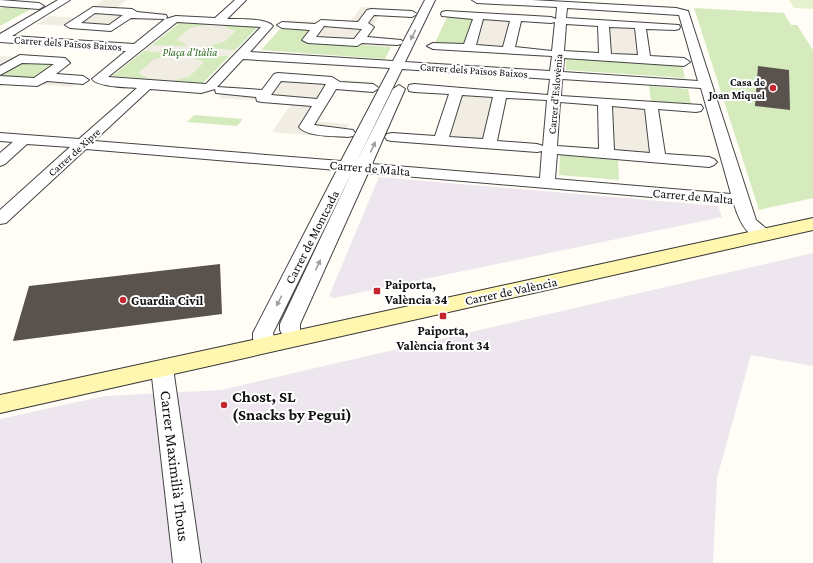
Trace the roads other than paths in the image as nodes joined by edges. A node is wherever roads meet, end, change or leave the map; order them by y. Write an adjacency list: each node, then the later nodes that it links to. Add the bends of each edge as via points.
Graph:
1 (65, 0): 27 (street)
2 (116, 0): 10 (street)
3 (241, 0): 18 (street)
4 (430, 0): 42 (street, Carrer de Montcada, one-way to 42)
5 (477, 0): 7 (street)
6 (5, 4): 8 (street)
7 (562, 5): 44 (street, Carrer d'Eslovènia); 50 (street, via 684,13)
8 (39, 6)
9 (444, 7): 13 (street); 42 (street, Carrer de Montcada)
10 (100, 10): 12 (street, via 132,13); 20 (street, via 92,10)
11 (412, 14): 24 (street, via 371,12)
12 (129, 15): 14 (street); 20 (street, via 111,28 70,25)
13 (479, 16): 15 (street); 32 (street)
14 (162, 17)
15 (516, 18): 16 (street); 33 (street)
16 (551, 20)
17 (50, 21): 20 (street)
18 (218, 21): 31 (street, via 173,20); 36 (street, via 267,25)
19 (566, 21): 21 (street)
20 (73, 22)
21 (603, 23): 23 (street); 37 (street)
22 (282, 25): 25 (street)
23 (640, 25): 26 (street); 38 (street)
24 (361, 26): 25 (street, via 321,23); 28 (street, via 369,28)
25 (317, 27): 28 (street, via 308,40 356,43)
26 (675, 27)
27 (0, 39): 31 (street, Carrer dels Països Baixos)
28 (361, 40): 29 (street)
29 (397, 42)
30 (433, 46): 32 (street)
31 (136, 48): 48 (street, via 98,79)
32 (469, 48): 33 (street)
33 (508, 51): 34 (street)
34 (548, 53)
35 (563, 54): 37 (street)
36 (241, 55): 42 (street, Carrer dels Països Baixos); 48 (street, via 210,87 201,89)
37 (605, 57): 38 (street)
38 (645, 60): 41 (street)
39 (0, 61): 40 (street)
40 (13, 62): 43 (street); 45 (street, via 23,58 64,62)
41 (684, 62)
42 (404, 65): 44 (street, Carrer dels Països Baixos); 76 (street, Carrer de Montcada); 77 (street, Carrer de Montcada, one-way to 42)
43 (0, 71)
44 (556, 76): 50 (street, Carrer dels Països Baixos); 78 (street, Carrer d'Eslovènia)
45 (44, 77): 46 (street, via 35,82); 47 (street)
46 (0, 80)
47 (83, 80)
48 (147, 85): 68 (street, Carrer de Xipre)
49 (332, 85): 51 (street); 55 (street, via 333,81 330,80 280,77); 60 (street)
50 (706, 85): 79 (street)
51 (373, 88)
52 (414, 88): 54 (street)
53 (221, 90): 55 (street)
54 (457, 91): 56 (street); 66 (street)
55 (265, 94): 60 (street, via 262,98)
56 (500, 94): 57 (street); 69 (street)
57 (543, 97)
58 (564, 98): 59 (street)
59 (605, 102): 61 (street); 72 (street)
60 (320, 104): 63 (street, via 306,127)
61 (651, 105): 62 (street); 73 (street)
62 (696, 108)
63 (348, 133)
64 (0, 137): 68 (street, Carrer de Malta)
65 (392, 137): 66 (street)
66 (441, 140): 69 (street)
67 (20, 144): 74 (street)
68 (83, 144): 76 (street, Carrer de Malta); 80 (street, Carrer de Xipre)
69 (489, 144): 70 (street)
70 (537, 148)
71 (558, 150): 72 (street)
72 (607, 154): 73 (street)
73 (658, 158): 75 (street)
74 (0, 161)
75 (709, 162)
76 (346, 166): 77 (street, Carrer de Malta); 84 (street, Carrer de Montcada, one-way to 84, via 263,333)
77 (363, 168): 78 (street, Carrer de Malta); 83 (street, Carrer de Montcada, one-way to 77, via 290,324)
78 (547, 184): 79 (street, Carrer de Malta)
79 (740, 200): 82 (street, via 749,224)
80 (0, 218)
81 (813, 224): 82 (street, Carrer de València)
82 (766, 235): 83 (street, Carrer de València)
83 (294, 339): 84 (street, Carrer de València)
84 (265, 345): 85 (street, Carrer de València)
85 (162, 368): 86 (street, Carrer de València); 87 (street, Carrer Maximilià Thous)
86 (0, 404)
87 (187, 563)

